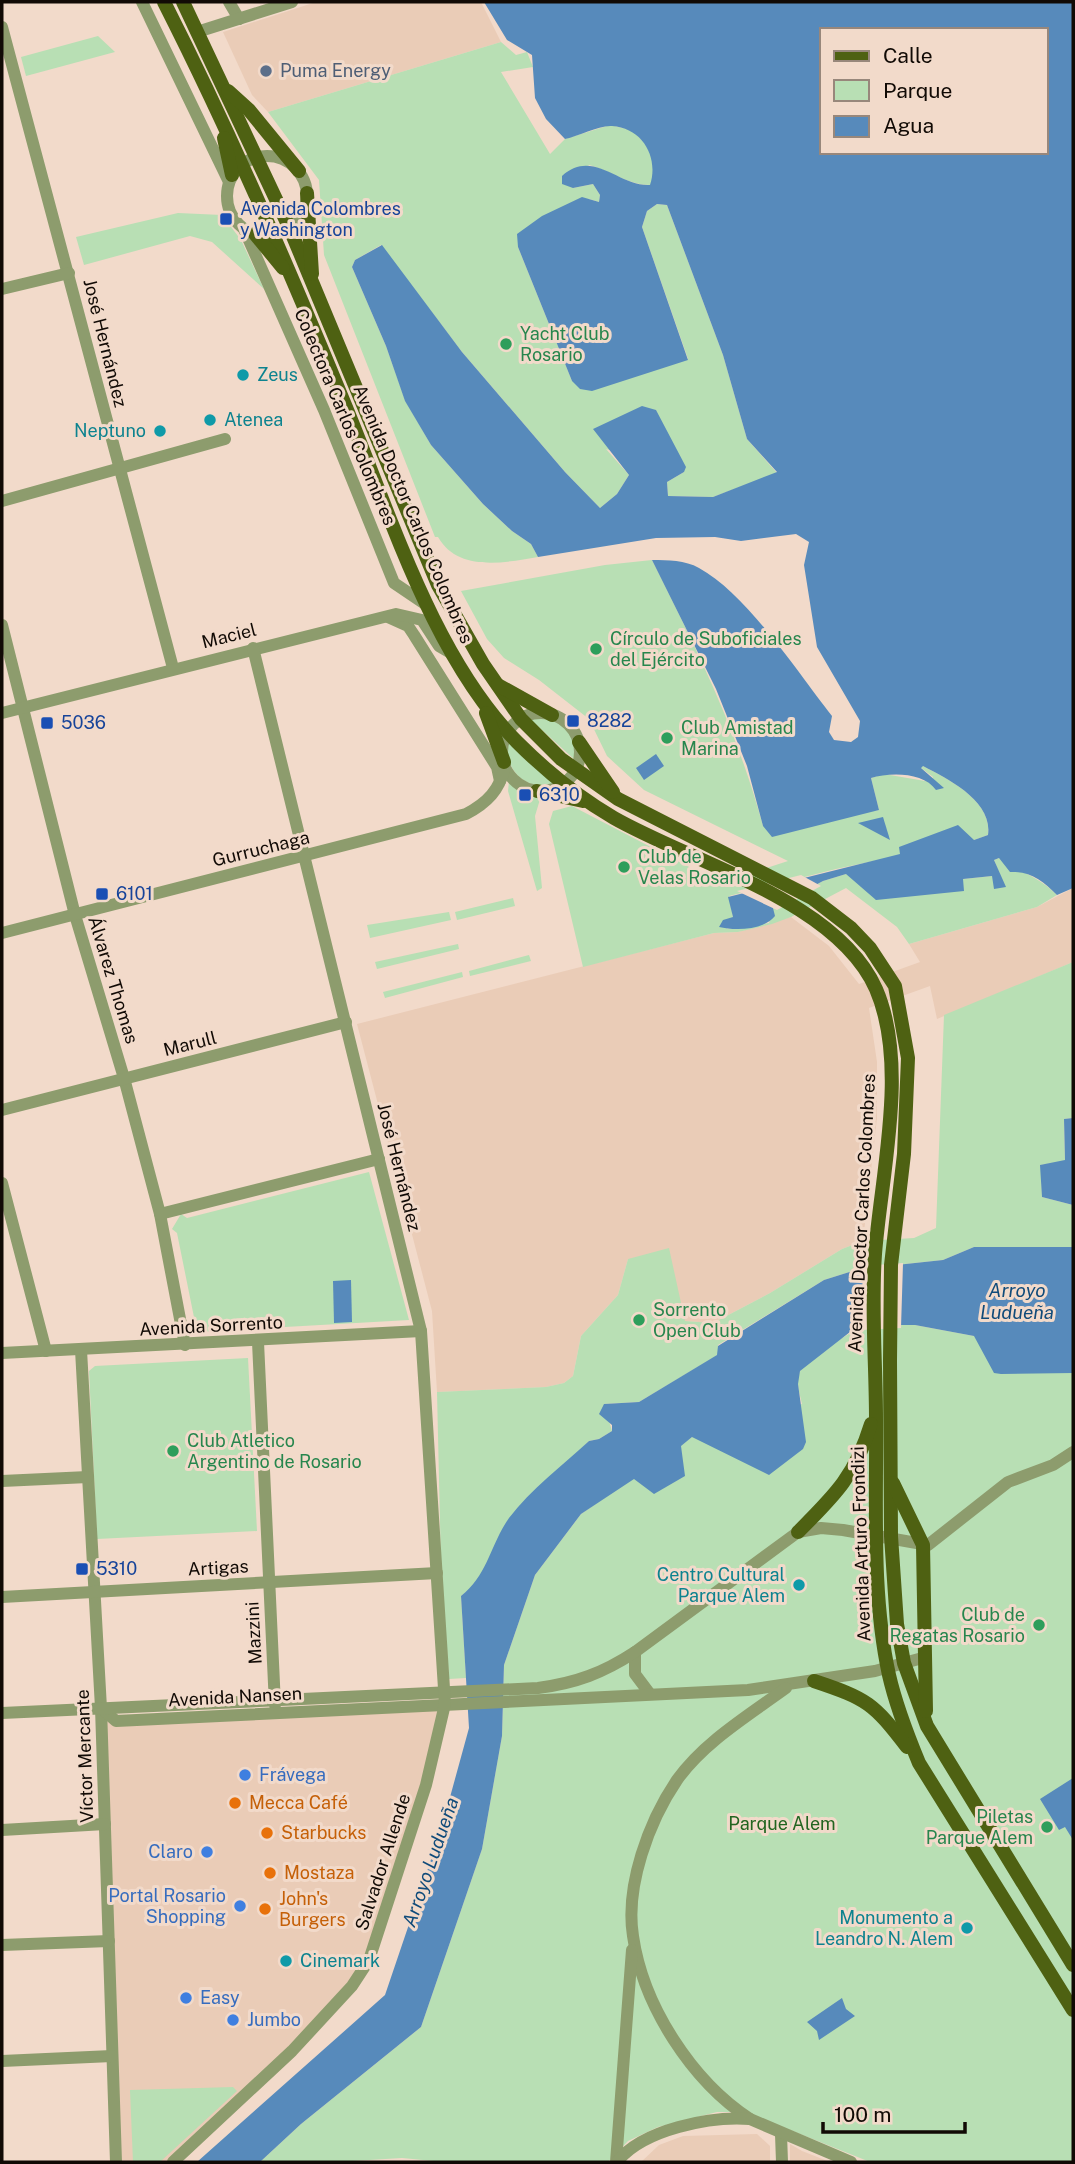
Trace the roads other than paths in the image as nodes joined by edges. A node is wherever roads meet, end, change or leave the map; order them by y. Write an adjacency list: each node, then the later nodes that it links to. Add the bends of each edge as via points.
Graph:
1 (142, 2): 14 (street)
2 (164, 2): 11 (main road, Avenida Doctor Carlos Colombres)
3 (183, 2): 8 (main road, Avenida Doctor Carlos Colombres)
4 (229, 2): 6 (street)
5 (292, 2): 6 (street)
6 (239, 19): 8 (street)
7 (2, 27): 9 (street, José Hernández)
8 (197, 32): 10 (main road, Avenida Doctor Carlos Colombres)
9 (7, 66): 19 (street, José Hernández)
10 (222, 85): 12 (main road, Avenida Doctor Carlos Colombres); 13 (main road)
11 (215, 103): 12 (main road, Avenida Doctor Carlos Colombres); 14 (main road)
12 (249, 160): 13 (street, via 271,156); 14 (street); 16 (main road, Avenida Doctor Carlos Colombres); 18 (main road, Avenida Doctor Carlos Colombres)
13 (299, 171): 15 (street)
14 (231, 178): 17 (street, Colectora Carlos Colombres, via 228,205 232,216)
15 (307, 193): 16 (street, via 306,207); 22 (main road)
16 (290, 229): 18 (street); 22 (main road, Avenida Doctor Carlos Colombres)
17 (249, 231): 18 (street); 20 (main road); 26 (street, Colectora Carlos Colombres, via 394,583)
18 (274, 235): 20 (main road, Avenida Doctor Carlos Colombres)
19 (69, 272): 21 (street); 24 (street, José Hernández)
20 (294, 282): 26 (main road, Avenida Doctor Carlos Colombres)
21 (2, 289)
22 (313, 289): 32 (main road, Avenida Doctor Carlos Colombres, via 438,585)
23 (225, 439): 24 (street)
24 (119, 469): 25 (street); 31 (street, José Hernández)
25 (2, 501)
26 (428, 606): 30 (main road, Avenida Doctor Carlos Colombres)
27 (387, 616): 29 (street, Maciel); 30 (street, Maciel, via 410,615 422,620 439,646); 40 (street, via 408,626)
28 (2, 625): 34 (street, Álvarez Thomas)
29 (253, 648): 31 (street, Maciel); 46 (street, José Hernández)
30 (451, 653): 33 (main road, Avenida Doctor Carlos Colombres)
31 (173, 668): 34 (street, Maciel)
32 (497, 685): 36 (main road); 37 (main road, Avenida Doctor Carlos Colombres)
33 (481, 702): 38 (main road, Avenida Doctor Carlos Colombres); 40 (main road)
34 (23, 708): 35 (street, Maciel); 47 (street, Álvarez Thomas)
35 (2, 713)
36 (552, 715): 37 (street); 39 (street, via 566,723)
37 (521, 719): 38 (street); 41 (main road, Avenida Doctor Carlos Colombres)
38 (508, 732): 40 (street); 42 (main road, Avenida Doctor Carlos Colombres)
39 (579, 742): 41 (street); 44 (main road)
40 (504, 771): 43 (street); 46 (street, Gurruchaga, via 481,806 466,814)
41 (575, 771): 42 (street); 44 (main road, Avenida Doctor Carlos Colombres)
42 (564, 784): 43 (street); 45 (main road, Avenida Doctor Carlos Colombres)
43 (537, 791): 45 (main road)
44 (618, 799): 61 (main road, Avenida Doctor Carlos Colombres, via 812,898 851,928 887,971 899,1002 908,1058)
45 (588, 803): 62 (main road, Avenida Doctor Carlos Colombres, via 791,905 831,933 870,977 883,1010 890,1061 889,1154 878,1224)
46 (305, 855): 47 (street, Gurruchaga); 49 (street, José Hernández)
47 (75, 915): 48 (street, Gurruchaga); 50 (street, Álvarez Thomas)
48 (2, 933)
49 (346, 1022): 50 (street, Marull); 52 (street, José Hernández)
50 (124, 1079): 51 (street, Marull); 54 (street, Álvarez Thomas)
51 (2, 1110)
52 (379, 1159): 54 (street); 55 (street, José Hernández)
53 (2, 1183): 59 (street)
54 (160, 1214): 57 (street, Álvarez Thomas)
55 (421, 1331): 56 (street, Avenida Sorrento); 71 (street, José Hernández)
56 (258, 1342): 57 (street, Avenida Sorrento); 72 (street, Mazzini)
57 (185, 1345): 58 (street, Avenida Sorrento)
58 (81, 1350): 59 (street, Avenida Sorrento); 65 (street, Víctor Mercante)
59 (46, 1352): 60 (street, Avenida Sorrento)
60 (2, 1353)
61 (890, 1361): 66 (main road, Avenida Arturo Frondizi)
62 (873, 1362): 63 (main road, Avenida Arturo Frondizi)
63 (876, 1409): 68 (main road, via 850,1476); 69 (main road, Avenida Arturo Frondizi)
64 (1073, 1452): 70 (street, via 1008,1482)
65 (88, 1477): 67 (street); 73 (street, Víctor Mercante)
66 (891, 1479): 69 (main road, Avenida Arturo Frondizi); 70 (main road)
67 (2, 1481)
68 (798, 1532): 69 (street, via 821,1528); 75 (street, Avenida Nansen)
69 (884, 1535): 70 (street); 77 (main road, Avenida Arturo Frondizi); 78 (main road, Avenida Arturo Frondizi, via 880,1615)
70 (923, 1545): 76 (main road)
71 (437, 1573): 72 (street, Artigas); 83 (street, José Hernández)
72 (269, 1583): 73 (street, Artigas); 84 (street, Mazzini)
73 (94, 1592): 74 (street, Artigas); 85 (street, Víctor Mercante)
74 (2, 1597)
75 (640, 1648): 81 (street, Avenida Nansen, via 608,1670); 82 (street, via 635,1674)
76 (926, 1657): 77 (street, Avenida Nansen); 87 (main road)
77 (904, 1663): 78 (street, Avenida Nansen); 87 (main road, Avenida Arturo Frondizi)
78 (888, 1667): 79 (street, Avenida Nansen); 88 (main road, Avenida Arturo Frondizi)
79 (814, 1681): 80 (street, Avenida Nansen); 88 (main road, via 860,1696 877,1710)
80 (789, 1686): 82 (street, Avenida Nansen); 91 (street, via 716,1741 678,1778 642,1851)
81 (536, 1694): 82 (street, Avenida Nansen); 83 (street, Avenida Nansen)
82 (650, 1694)
83 (451, 1697): 84 (street, Avenida Nansen); 101 (street, Salvador Allende, via 369,1960 352,1986 292,2051)
84 (276, 1706): 85 (street, Avenida Nansen, via 116,1721)
85 (101, 1708): 86 (street); 89 (street, Víctor Mercante)
86 (2, 1713)
87 (927, 1726): 94 (main road, Avenida Arturo Frondizi)
88 (919, 1763): 95 (main road, Avenida Arturo Frondizi)
89 (105, 1824): 90 (street); 92 (street, Víctor Mercante)
90 (2, 1830)
91 (632, 1934): 98 (street, via 649,1989 681,2051 716,2092); 102 (street)
92 (108, 1941): 93 (street); 96 (street, Víctor Mercante)
93 (2, 1945)
94 (1073, 1965)
95 (1073, 2010)
96 (112, 2056): 97 (street); 100 (street, Víctor Mercante)
97 (2, 2061)
98 (750, 2119): 99 (street); 102 (street, via 716,2119 669,2131)
99 (781, 2134): 103 (street); 104 (street)
100 (116, 2162)
101 (173, 2162)
102 (617, 2162)
103 (782, 2162)
104 (851, 2162)

